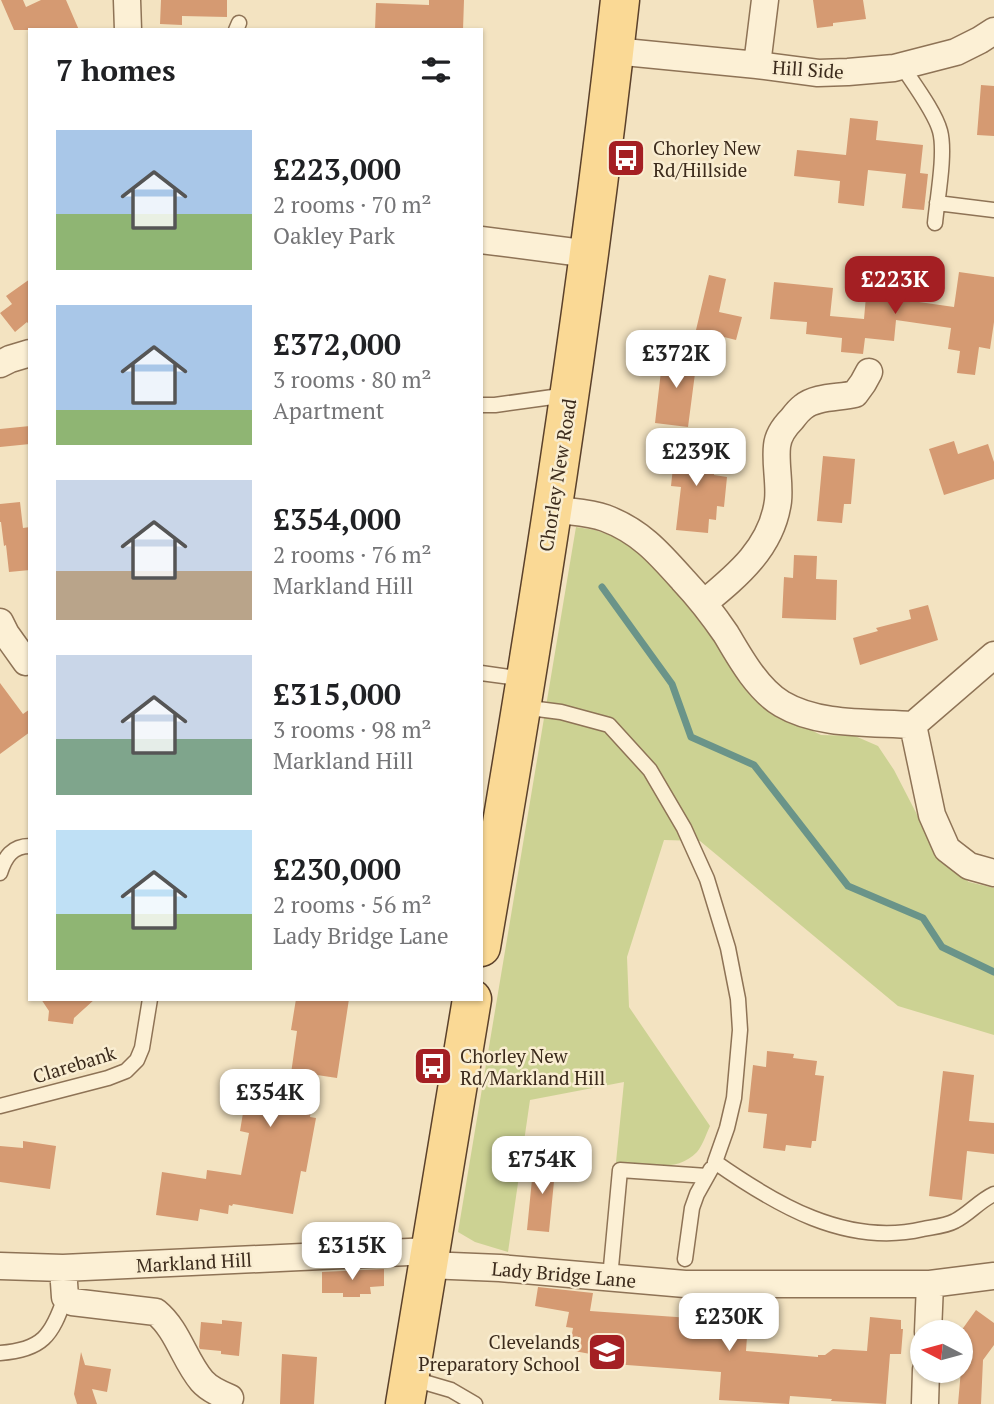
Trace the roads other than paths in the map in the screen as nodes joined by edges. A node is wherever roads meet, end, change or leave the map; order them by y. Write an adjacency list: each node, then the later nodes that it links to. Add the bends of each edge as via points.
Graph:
1 (127, 0): 4 (street)
2 (620, 0): 6 (main road, Chorley New Road)
3 (765, 0): 7 (street)
4 (128, 28)
5 (994, 31): 8 (street, Hill Side, via 956,52)
6 (614, 51): 7 (street, Hill Side); 13 (main road, Chorley New Road)
7 (757, 65): 8 (street, Hill Side, via 818,73)
8 (902, 66): 9 (lane, via 940,131)
9 (937, 203): 10 (lane); 11 (lane)
10 (994, 210)
11 (934, 223)
12 (483, 240): 13 (street)
13 (590, 254): 17 (main road, Chorley New Road)
14 (28, 354): 15 (street)
15 (0, 364)
16 (866, 391): 20 (street, via 804,405 783,428 777,447 778,500 768,533 739,574)
17 (570, 394): 18 (lane); 19 (main road, Chorley New Road)
18 (483, 405)
19 (552, 509): 20 (street, via 597,515 635,533 652,545); 25 (main road, Chorley New Road)
20 (704, 603): 26 (street, via 746,668 783,705 816,718)
21 (10, 626): 23 (street)
22 (994, 655): 26 (street)
23 (26, 662)
24 (483, 674): 25 (lane)
25 (523, 693): 27 (main road, Chorley New Road); 35 (lane, via 561,712 609,726 650,770 707,878 728,948 740,1030 734,1098)
26 (913, 725): 30 (street, via 932,815 947,849 969,866)
27 (490, 842): 31 (main road, Chorley New Road)
28 (28, 846): 29 (lane, via 10,852)
29 (0, 873)
30 (994, 873)
31 (483, 924)
32 (150, 1001): 34 (lane, Clarebank, via 138,1060 126,1071)
33 (472, 1001): 38 (main road)
34 (0, 1106)
35 (715, 1162): 36 (lane); 37 (lane, via 796,1212 874,1233 911,1232 954,1222)
36 (707, 1176): 39 (lane, via 692,1208); 43 (lane, via 620,1170)
37 (994, 1194)
38 (429, 1258): 41 (street, Markland Hill); 43 (street, Lady Bridge Lane); 49 (main road)
39 (684, 1259)
40 (0, 1266): 41 (street, Markland Hill)
41 (64, 1268): 45 (street)
42 (994, 1276): 44 (street, Lady Bridge Lane)
43 (610, 1278): 44 (street, Lady Bridge Lane, via 685,1283)
44 (930, 1284): 46 (street)
45 (65, 1297): 47 (lane, via 48,1335 20,1352); 50 (street, via 72,1302 156,1312 165,1319 201,1380)
46 (928, 1320)
47 (0, 1353)
48 (926, 1383): 52 (street)
49 (407, 1391): 51 (lane, via 451,1390)
50 (230, 1398)
51 (475, 1404)
52 (925, 1404)

